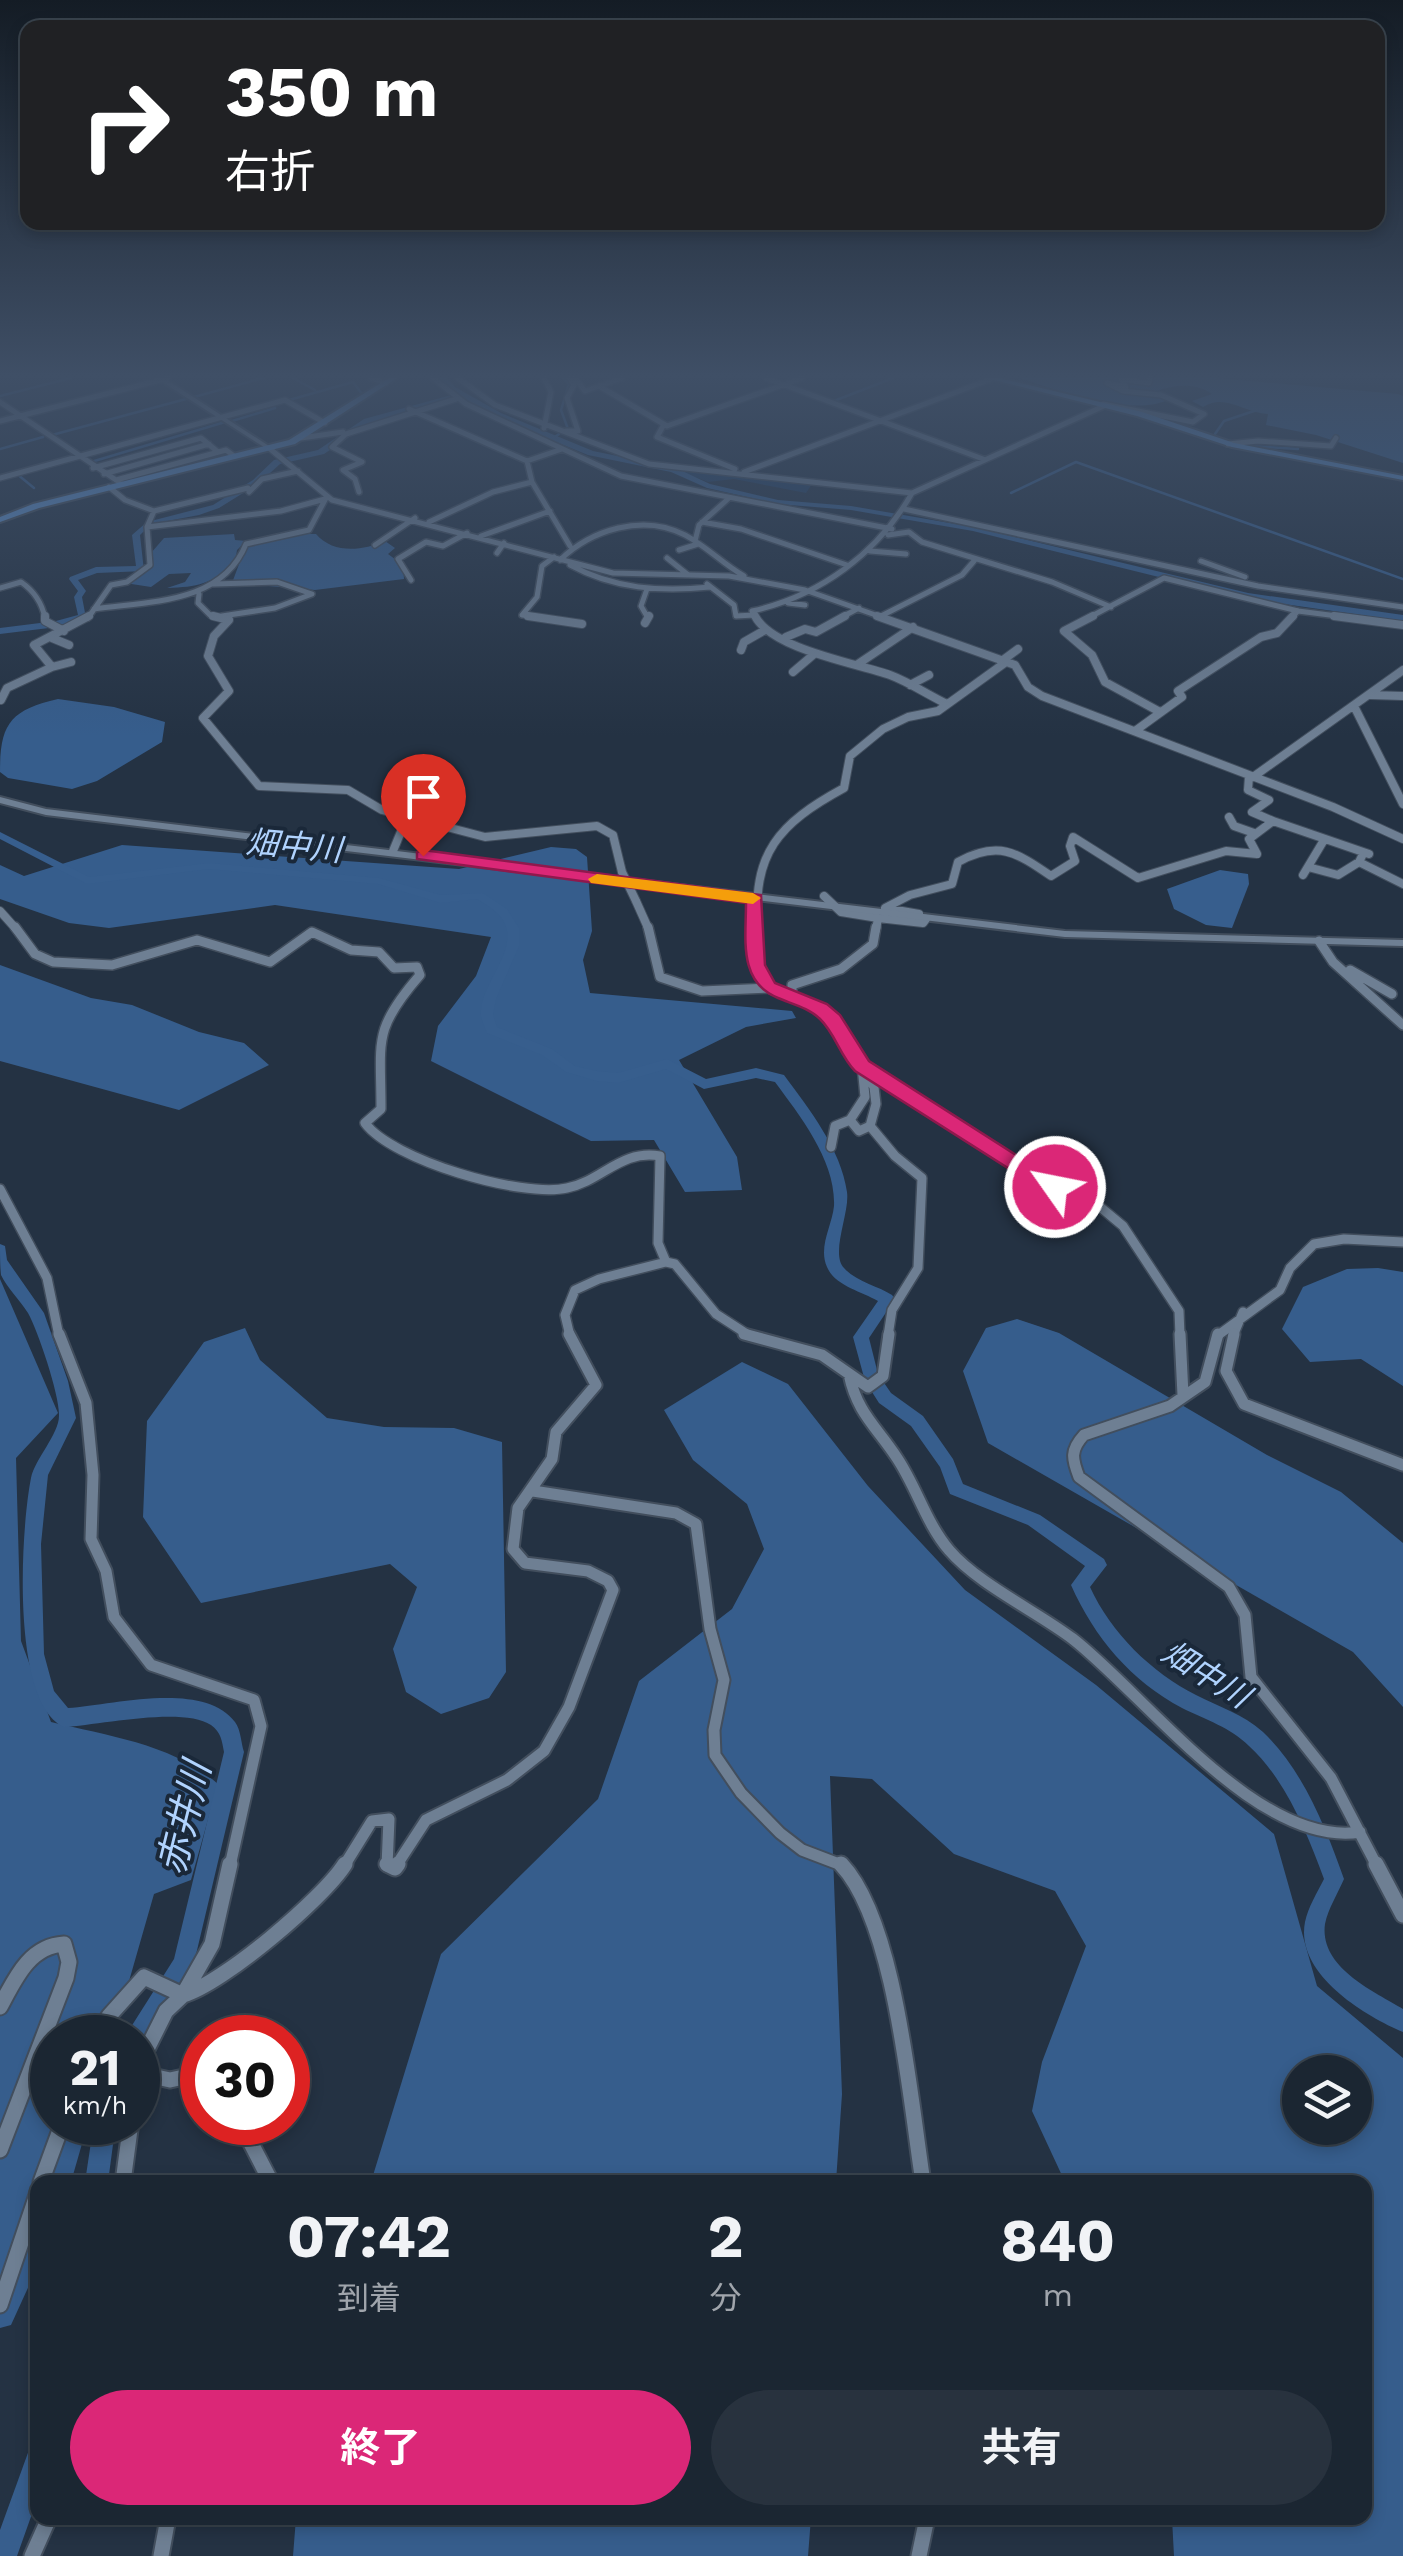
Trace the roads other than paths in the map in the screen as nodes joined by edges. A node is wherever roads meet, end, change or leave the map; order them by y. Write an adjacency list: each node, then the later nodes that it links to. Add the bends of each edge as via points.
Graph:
1 (73, 497): 14 (main road)
2 (123, 497): 11 (street)
3 (209, 497): 11 (street)
4 (482, 497): 15 (street)
5 (541, 497): 12 (street)
6 (725, 497): 9 (street)
7 (910, 497): 10 (street)
8 (326, 498): 13 (street); 17 (street, via 237,518); 41 (street, via 308,530 246,544 238,564)
9 (729, 498): 16 (street); 18 (street)
10 (904, 510): 18 (street); 39 (street)
11 (154, 511): 17 (street)
12 (550, 511): 20 (street); 24 (street)
13 (415, 518): 15 (street); 22 (street)
14 (0, 520)
15 (429, 522): 19 (street)
16 (702, 522): 21 (street); 33 (street)
17 (147, 526): 54 (street, via 150,564 128,582 111,585)
18 (890, 531): 26 (street); 31 (street, via 909,532)
19 (467, 533): 20 (street); 37 (street, via 443,546 426,542 398,559)
20 (480, 537): 23 (street)
21 (697, 542): 24 (street, via 672,528 642,524); 25 (street); 36 (street)
22 (375, 544)
23 (504, 544): 27 (street); 30 (street)
24 (570, 546): 30 (street)
25 (679, 550)
26 (870, 551): 28 (street); 33 (street)
27 (498, 553)
28 (906, 554)
29 (668, 558): 34 (street)
30 (560, 560): 34 (street, via 624,574); 42 (street, via 586,574); 46 (street, via 542,566)
31 (974, 561): 51 (street, via 1008,567); 58 (street, via 962,575)
32 (1201, 561): 39 (street)
33 (847, 565): 44 (street)
34 (687, 574): 35 (street)
35 (701, 575): 36 (street); 40 (street)
36 (750, 578): 44 (street)
37 (411, 580)
38 (1, 586): 66 (street, via 29,586 51,625)
39 (1258, 586): 53 (street)
40 (710, 587): 43 (street); 56 (street, via 734,605 736,616)
41 (213, 588): 45 (street); 57 (street, via 280,582 312,594)
42 (647, 589): 43 (street); 59 (street)
43 (687, 590): 48 (street)
44 (805, 590): 49 (street); 52 (street)
45 (200, 594): 54 (street); 57 (street, via 206,611)
46 (537, 598): 47 (street); 61 (street, via 523,616)
47 (548, 599)
48 (674, 603)
49 (788, 603): 50 (street); 56 (street)
50 (805, 605)
51 (1111, 607): 55 (street, via 1164,578); 90 (street, via 1064,630 1092,655 1105,682)
52 (859, 608): 58 (street); 68 (street, via 816,632 805,629)
53 (1403, 608)
54 (94, 609): 63 (street)
55 (1298, 612): 62 (street); 90 (street, via 1277,633 1178,692 1182,697)
56 (754, 615): 65 (street)
57 (222, 616): 95 (street, via 229,620 208,656 230,691 203,718 234,760 259,786 348,790)
58 (881, 616): 64 (street)
59 (645, 622)
60 (100, 623): 63 (street)
61 (582, 624)
62 (1402, 626)
63 (83, 627): 66 (street)
64 (913, 627): 73 (street); 75 (street)
65 (765, 630): 68 (street); 72 (street)
66 (64, 631): 67 (street)
67 (52, 638): 69 (street); 78 (street, via 34,645)
68 (786, 638): 74 (street)
69 (69, 645)
70 (866, 647): 73 (street)
71 (1018, 649): 75 (street)
72 (741, 650)
73 (879, 652): 77 (street)
74 (814, 656): 77 (street); 80 (street)
75 (1004, 661): 88 (street); 91 (street, via 1042,696)
76 (71, 662): 78 (street)
77 (858, 664): 82 (street)
78 (52, 667): 87 (street, via 7,688)
79 (1403, 670): 84 (street)
80 (793, 672)
81 (914, 674): 82 (street, via 926,676)
82 (910, 685): 83 (street)
83 (922, 692): 85 (street); 88 (street)
84 (1369, 694): 86 (street); 89 (street)
85 (910, 696)
86 (1403, 696)
87 (1, 700)
88 (946, 704): 105 (street, via 883,730 850,756 844,788 805,808 770,847)
89 (1354, 706): 92 (street); 94 (street)
90 (1160, 712): 91 (street)
91 (1135, 731): 92 (street)
92 (1251, 776): 97 (street, via 1248,790 1272,800 1252,812); 99 (street)
93 (0, 800): 101 (street, via 46,812)
94 (1403, 804)
95 (407, 817): 101 (street); 113 (street, bridge, via 485,837 597,826 612,835 660,977 702,991)
96 (1229, 818): 98 (street)
97 (1273, 821): 98 (street); 100 (street)
98 (1254, 833): 109 (street, via 1256,854 1226,851 1138,878 1073,837 1075,861 1050,876 1015,853 981,849 958,862 960,873 943,891 908,894 885,908)
99 (1403, 839)
100 (1324, 840): 102 (street); 102 (street, via 1306,871 1338,875)
101 (393, 851): 105 (street)
102 (1364, 856): 103 (street)
103 (1403, 884)
104 (824, 896): 106 (street)
105 (755, 899): 106 (street); 113 (street, via 756,965)
106 (838, 909): 108 (street); 109 (street)
107 (0, 911): 124 (street, via 36,954 53,962 128,963 197,940 270,962 298,938 322,930 351,950 379,952 394,968 417,967 420,975 380,1025 380,1108 366,1122 376,1138 481,1179 554,1190 574,1187 645,1151 660,1156 658,1243)
108 (878, 918): 109 (street); 114 (street, via 872,944 841,968 792,984)
109 (926, 919): 110 (street, via 1066,934)
110 (1319, 941): 111 (street); 116 (street)
111 (1403, 942)
112 (1341, 961): 115 (street)
113 (768, 988): 114 (street)
114 (792, 996): 118 (street, via 833,1020)
115 (1398, 996): 116 (street)
116 (1379, 1005): 117 (street)
117 (1403, 1025)
118 (862, 1066): 119 (street, via 864,1097); 120 (street, via 874,1087); 127 (street, via 1123,1226 1180,1311)
119 (850, 1120): 120 (street, via 858,1131); 121 (street, via 835,1126)
120 (870, 1126): 126 (street, via 922,1178 924,1226 918,1268 892,1310 883,1376 864,1387)
121 (831, 1147)
122 (0, 1189): 132 (street, via 47,1278 61,1344 86,1402 92,1539 114,1616 151,1665 254,1700 261,1726 212,1944)
123 (1403, 1242): 125 (street, via 1340,1236 1307,1248 1288,1262 1280,1290)
124 (666, 1262): 126 (street, via 745,1335 817,1352); 129 (street, via 578,1287 565,1326 596,1385 556,1432 552,1459)
125 (1244, 1312): 127 (street, via 1214,1334 1205,1382); 128 (street, via 1223,1367 1228,1389 1244,1404)
126 (847, 1368): 130 (street, via 855,1403 899,1460 933,1530 953,1555 1075,1641 1190,1753 1301,1828 1334,1836)
127 (1183, 1396): 130 (street, via 1086,1433 1072,1450 1072,1466 1229,1588 1246,1614 1251,1677 1307,1743)
128 (1403, 1465)
129 (533, 1490): 132 (street, via 518,1508 516,1555 526,1563 591,1572 607,1578 613,1590 544,1752 506,1780 426,1820 394,1868 386,1866 389,1819 372,1821 338,1875 302,1910 204,1988); 143 (street, via 676,1513 696,1524 724,1688 711,1740 717,1760 788,1840 843,1864 856,1882 879,1946)
130 (1360, 1832): 131 (street)
131 (1403, 1914)
132 (180, 1992): 134 (street, via 144,1977); 135 (street)
133 (0, 2007): 139 (street, via 43,1946 64,1944 66,1978)
134 (115, 2015)
135 (160, 2024)
136 (55, 2145): 140 (street)
137 (128, 2145): 141 (street)
138 (252, 2145): 142 (street)
139 (0, 2150)
140 (44, 2175)
141 (124, 2175)
142 (267, 2175)
143 (922, 2175)
144 (30, 2216): 145 (street)
145 (0, 2304)
146 (46, 2525): 149 (street)
147 (167, 2525): 150 (street)
148 (927, 2525): 151 (street)
149 (32, 2556)
150 (162, 2556)
151 (920, 2556)

